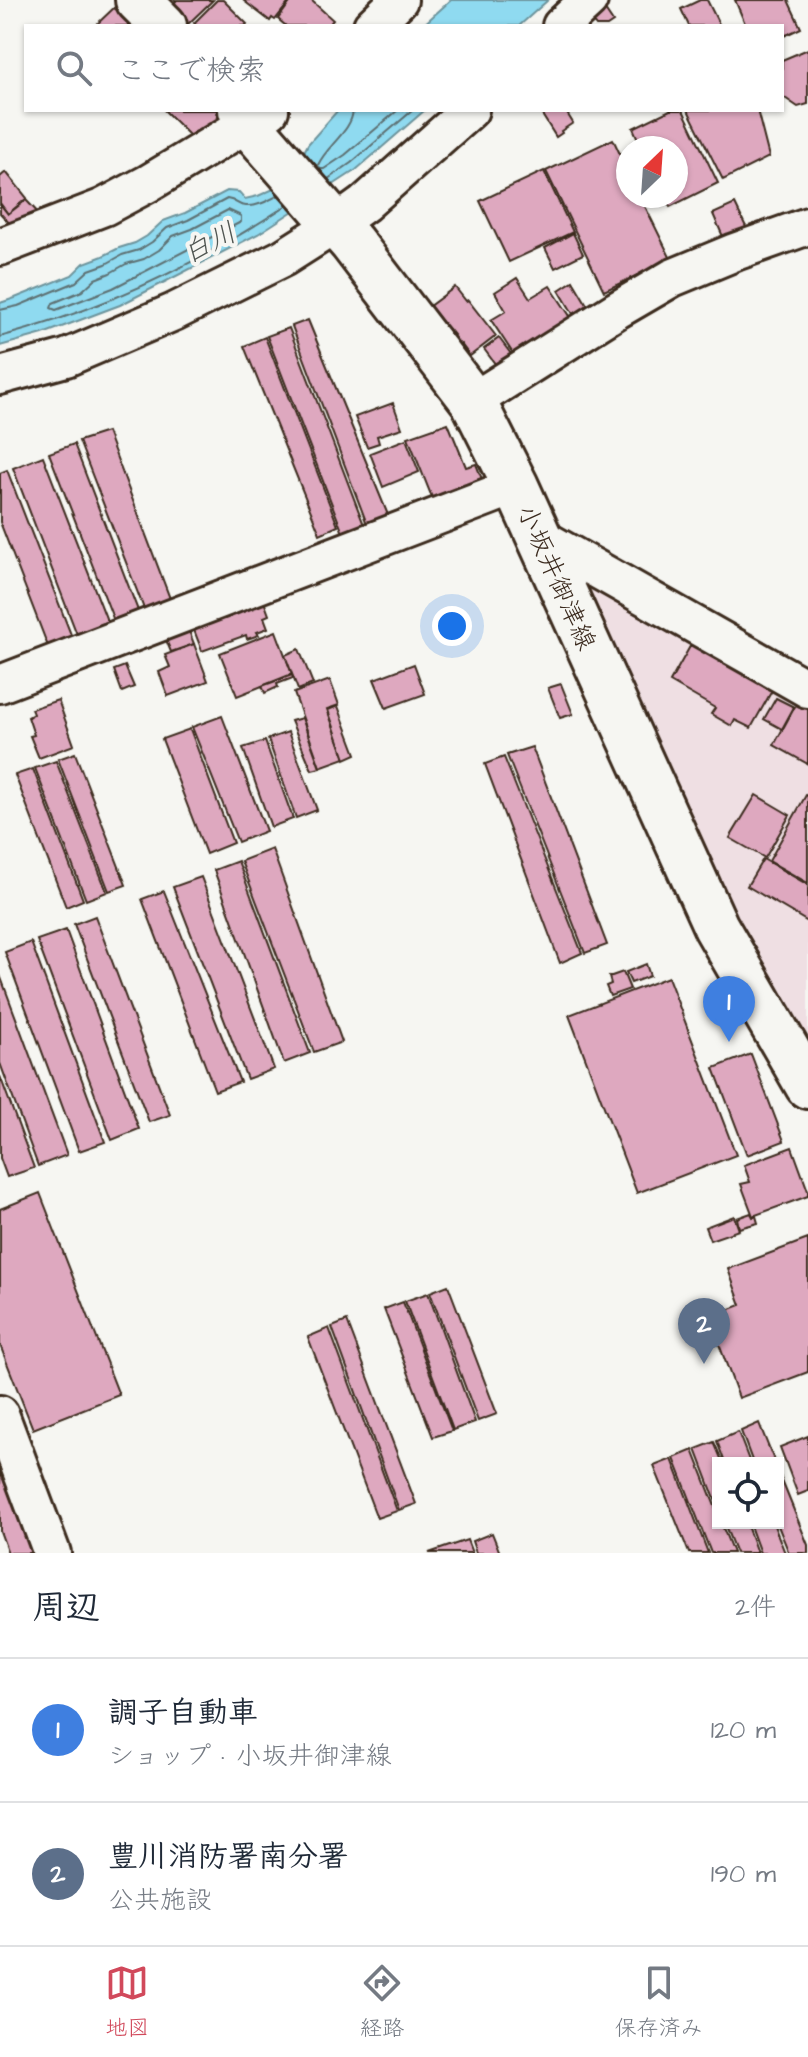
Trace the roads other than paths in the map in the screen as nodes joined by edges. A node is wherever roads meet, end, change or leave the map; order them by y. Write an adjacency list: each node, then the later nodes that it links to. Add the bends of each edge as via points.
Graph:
1 (138, 0): 4 (main road)
2 (399, 0): 5 (street)
3 (589, 0): 6 (street)
4 (162, 24)
5 (374, 24)
6 (563, 24)
7 (468, 112): 9 (street, via 364,204)
8 (255, 119): 9 (main road, 小坂井御津線); 11 (street, via 104,207)
9 (330, 220): 12 (street, via 283,258 174,312 66,358); 13 (main road, 小坂井御津線)
10 (808, 226): 13 (street, via 672,278)
11 (0, 247)
12 (0, 376)
13 (473, 401): 14 (main road, 小坂井御津線)
14 (516, 486): 15 (main road, 小坂井御津線); 16 (street)
15 (538, 536): 17 (street); 18 (main road, 小坂井御津線, via 716,927)
16 (0, 684)
17 (808, 689)
18 (808, 1086)
19 (0, 1414): 20 (street)
20 (52, 1553)

